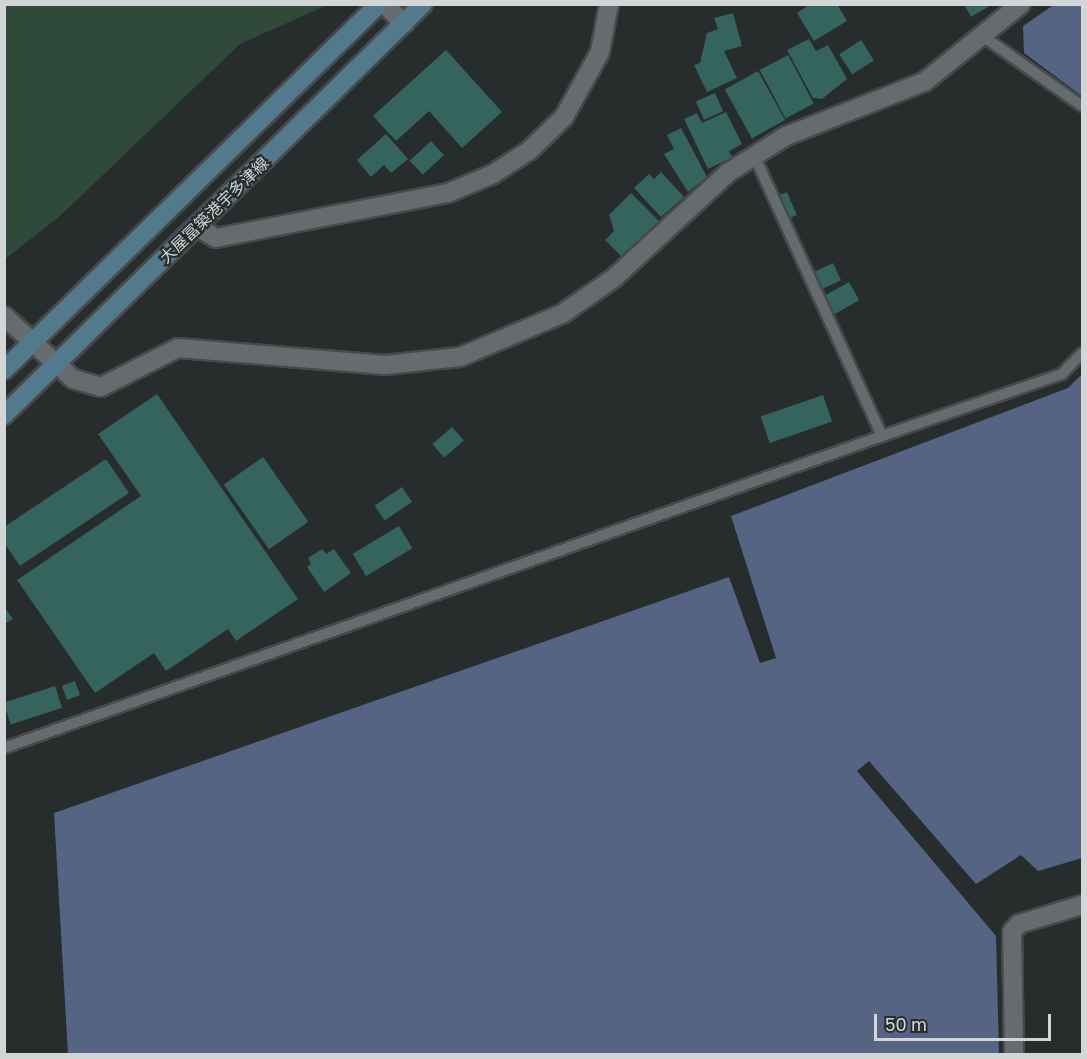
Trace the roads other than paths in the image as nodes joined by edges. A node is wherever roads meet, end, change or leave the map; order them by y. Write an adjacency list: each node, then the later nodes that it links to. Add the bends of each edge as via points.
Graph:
1 (379, 4): 12 (main road, 大屋冨築港宇多津線)
2 (384, 4): 6 (street)
3 (423, 4): 6 (main road, 大屋冨築港宇多津線)
4 (609, 4): 10 (street, via 600,52 564,117 530,150 493,174 427,198 216,238)
5 (1021, 4): 7 (street)
6 (404, 23): 10 (main road, 大屋冨築港宇多津線)
7 (984, 37): 8 (lane); 9 (street, via 924,82 786,136)
8 (1083, 106)
9 (754, 155): 14 (street, via 729,172 614,278 562,314 460,357 384,364 178,348 101,387 86,386); 17 (lane)
10 (196, 227): 14 (main road, 大屋冨築港宇多津線)
11 (4, 316): 12 (street)
12 (36, 342): 14 (street); 15 (main road, 大屋冨築港宇多津線)
13 (1083, 353): 17 (lane, via 1062,374)
14 (56, 364): 16 (main road, 大屋冨築港宇多津線)
15 (4, 370)
16 (4, 415)
17 (882, 436): 18 (lane)
18 (4, 748)
19 (1083, 905): 20 (street, via 1019,924 1012,932)
20 (1014, 1054)

